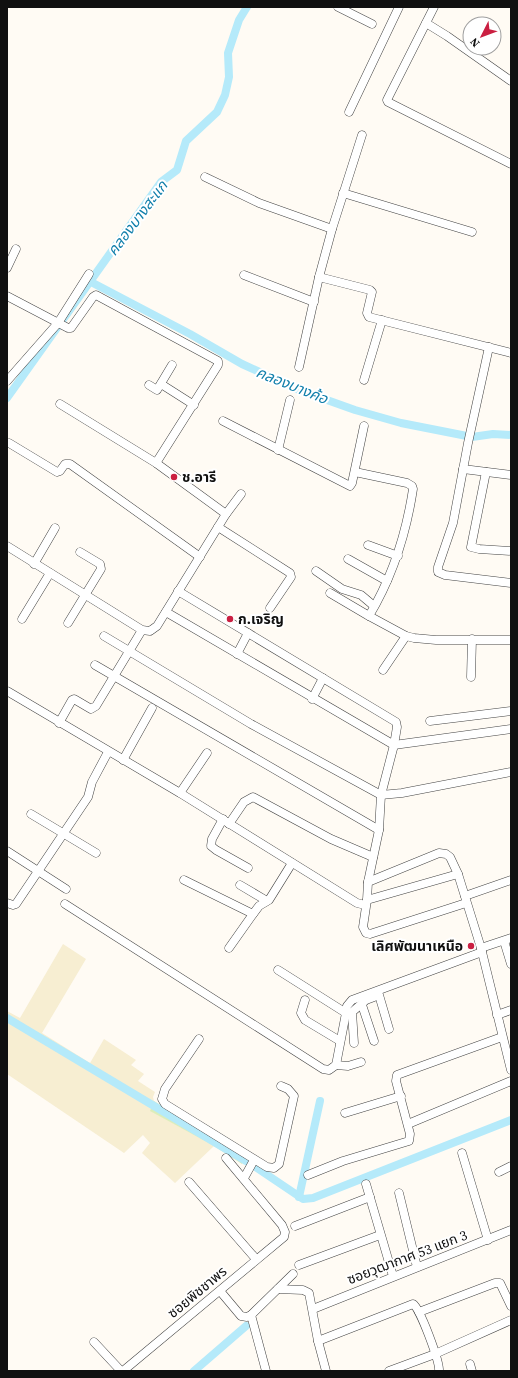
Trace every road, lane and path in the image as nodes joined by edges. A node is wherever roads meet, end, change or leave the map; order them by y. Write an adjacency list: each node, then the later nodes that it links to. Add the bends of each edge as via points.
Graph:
1 (338, 7): 5 (street)
2 (399, 7): 7 (street)
3 (434, 7): 4 (street)
4 (426, 23): 6 (street); 9 (street, via 388,102)
5 (372, 24)
6 (511, 81)
7 (349, 112)
8 (362, 135): 11 (street)
9 (511, 164)
10 (205, 177): 12 (street, via 259,203)
11 (343, 193): 12 (street); 13 (street)
12 (332, 229): 18 (street)
13 (472, 232)
14 (16, 249): 15 (street)
15 (7, 268)
16 (89, 274): 22 (street)
17 (244, 275): 20 (street)
18 (319, 277): 20 (street); 21 (street, via 370,290 372,292 367,315)
19 (7, 296): 22 (street, via 34,308)
20 (314, 302): 26 (street)
21 (382, 320): 23 (street); 27 (street)
22 (59, 324): 28 (street); 33 (street, via 71,328 96,295 215,359 218,365)
23 (489, 347): 24 (street); 39 (street)
24 (511, 353)
25 (172, 365): 29 (street)
26 (299, 367)
27 (364, 380)
28 (7, 381)
29 (161, 384): 30 (street, via 156,390); 33 (street)
30 (149, 386)
31 (290, 400): 37 (street)
32 (60, 404): 38 (street)
33 (194, 405): 38 (street)
34 (223, 421): 37 (street)
35 (364, 426): 40 (street)
36 (8, 443): 52 (street, via 57,472 65,464 70,464)
37 (278, 450): 40 (street, via 350,486)
38 (156, 463): 44 (street)
39 (463, 469): 41 (street); 58 (street, via 453,523 438,572)
40 (355, 472): 51 (street, via 412,486 410,510)
41 (486, 472): 42 (street); 49 (street, via 471,547 479,550)
42 (511, 475)
43 (241, 494): 44 (street)
44 (226, 514): 45 (street)
45 (218, 527): 52 (street); 62 (street, via 290,573 291,577)
46 (56, 528): 54 (street)
47 (368, 545): 51 (street)
48 (7, 546): 54 (street)
49 (511, 551)
50 (80, 552): 61 (street, via 101,567)
51 (398, 556): 57 (street)
52 (200, 557): 59 (street)
53 (348, 559): 57 (street)
54 (34, 564): 56 (street)
55 (316, 571): 63 (street, via 342,590 361,595)
56 (50, 573): 61 (street); 65 (street)
57 (387, 581): 63 (street)
58 (511, 583)
59 (178, 592): 64 (street); 68 (street)
60 (330, 593): 63 (street)
61 (86, 595): 66 (street); 67 (street)
62 (270, 608)
63 (371, 611): 70 (street)
64 (166, 612): 67 (street, via 157,626 150,630); 74 (street)
65 (22, 620)
66 (68, 623)
67 (142, 630): 73 (street)
68 (248, 633): 74 (street); 79 (street)
69 (104, 636): 73 (street)
70 (406, 636): 71 (street, via 436,640); 76 (street)
71 (472, 639): 72 (street); 78 (street)
72 (511, 640)
73 (128, 651): 77 (street); 93 (street, via 252,724)
74 (237, 654): 81 (street)
75 (95, 665): 77 (street)
76 (383, 670)
77 (115, 675): 85 (street, via 94,708 91,709 74,699); 96 (street)
78 (471, 677)
79 (323, 678): 81 (street); 87 (street, via 396,722)
80 (7, 691): 85 (street)
81 (312, 699): 87 (street)
82 (152, 708): 90 (street)
83 (511, 711): 84 (street)
84 (430, 721)
85 (59, 723): 88 (street)
86 (511, 729): 87 (street)
87 (394, 745): 93 (street)
88 (108, 752): 90 (street); 97 (street, via 92,782 88,797)
89 (208, 753): 92 (street)
90 (123, 760): 92 (street)
91 (511, 772): 93 (street)
92 (180, 793): 95 (street)
93 (381, 795): 96 (street)
94 (31, 814): 97 (street)
95 (226, 821): 100 (street, via 244,802 253,797 331,839); 101 (street); 102 (street, via 211,846)
96 (379, 830): 100 (street)
97 (64, 835): 99 (street); 103 (street)
98 (7, 851): 103 (street)
99 (96, 853)
100 (373, 857): 107 (street)
101 (292, 863): 111 (street); 112 (street, via 357,903)
102 (248, 868)
103 (39, 871): 109 (street); 113 (street, via 16,904)
104 (458, 874): 107 (street, via 450,857 439,853); 110 (street); 112 (street)
105 (184, 880): 115 (street)
106 (511, 880): 110 (street)
107 (368, 882): 112 (street)
108 (240, 885): 111 (street)
109 (66, 889)
110 (466, 899): 112 (street, via 370,934 363,926); 118 (street)
111 (267, 902): 115 (street, via 259,906)
112 (366, 902)
113 (7, 903)
114 (64, 904): 135 (street, via 323,1069 329,1070)
115 (253, 914): 117 (street)
116 (507, 940): 118 (street); 119 (street)
117 (229, 948)
118 (482, 950): 121 (street); 127 (street)
119 (511, 964)
120 (278, 970): 126 (street)
121 (386, 987): 122 (street); 126 (street, via 352,1000 347,1006)
122 (379, 995): 124 (street, via 366,1000); 128 (street)
123 (305, 1000): 131 (street, via 301,1014 305,1020)
124 (362, 1005): 132 (street); 133 (street, via 352,1012)
125 (511, 1010): 127 (street)
126 (346, 1013): 131 (street)
127 (497, 1015): 129 (street)
128 (389, 1029)
129 (502, 1037): 136 (street); 139 (street, via 397,1075 396,1081)
130 (199, 1039): 144 (street, via 165,1090 162,1099 165,1104)
131 (340, 1041): 135 (street)
132 (374, 1041)
133 (354, 1044)
134 (361, 1062): 135 (street, via 343,1067)
135 (336, 1065)
136 (511, 1070)
137 (511, 1081): 141 (street)
138 (281, 1086): 144 (street, via 294,1096 279,1164 274,1168 266,1167)
139 (401, 1096): 140 (street); 141 (street)
140 (344, 1113)
141 (408, 1124): 147 (street, via 411,1137 409,1141 343,1161)
142 (462, 1153): 156 (street)
143 (226, 1158): 148 (street)
144 (254, 1160): 148 (street)
145 (511, 1166): 146 (street)
146 (499, 1172)
147 (308, 1175)
148 (244, 1178): 157 (street, ซอยพิชชาพร, via 285,1232 280,1242)
149 (189, 1182): 157 (street)
150 (366, 1184): 152 (street)
151 (399, 1193): 159 (street)
152 (370, 1197): 153 (street); 155 (street)
153 (295, 1226)
154 (511, 1230): 156 (street, ซอยวุฒากาศ 53 แยก 3)
155 (380, 1235): 158 (street); 161 (street)
156 (488, 1240): 159 (street, ซอยวุฒากาศ 53 แยก 3)
157 (256, 1260): 163 (street, ซอยพิชชาพร)
158 (299, 1265)
159 (417, 1267): 161 (street, ซอยวุฒากาศ 53 แยก 3)
160 (293, 1274): 162 (street)
161 (393, 1276): 165 (street, ซอยวุฒากาศ 53 แยก 3)
162 (278, 1289): 165 (street, via 306,1290); 167 (street)
163 (220, 1291): 167 (street, via 241,1316); 172 (street, ซอยพิชชาพร)
164 (511, 1306): 166 (street, via 503,1286 495,1283)
165 (313, 1309): 169 (street)
166 (419, 1312): 169 (street, via 415,1305 409,1305); 171 (street)
167 (251, 1315): 173 (street)
168 (511, 1320): 171 (street)
169 (318, 1341): 174 (street)
170 (94, 1342): 172 (street)
171 (435, 1354): 175 (street); 176 (street)
172 (122, 1371)
173 (266, 1371)
174 (326, 1371)
175 (389, 1371)
176 (439, 1371)

